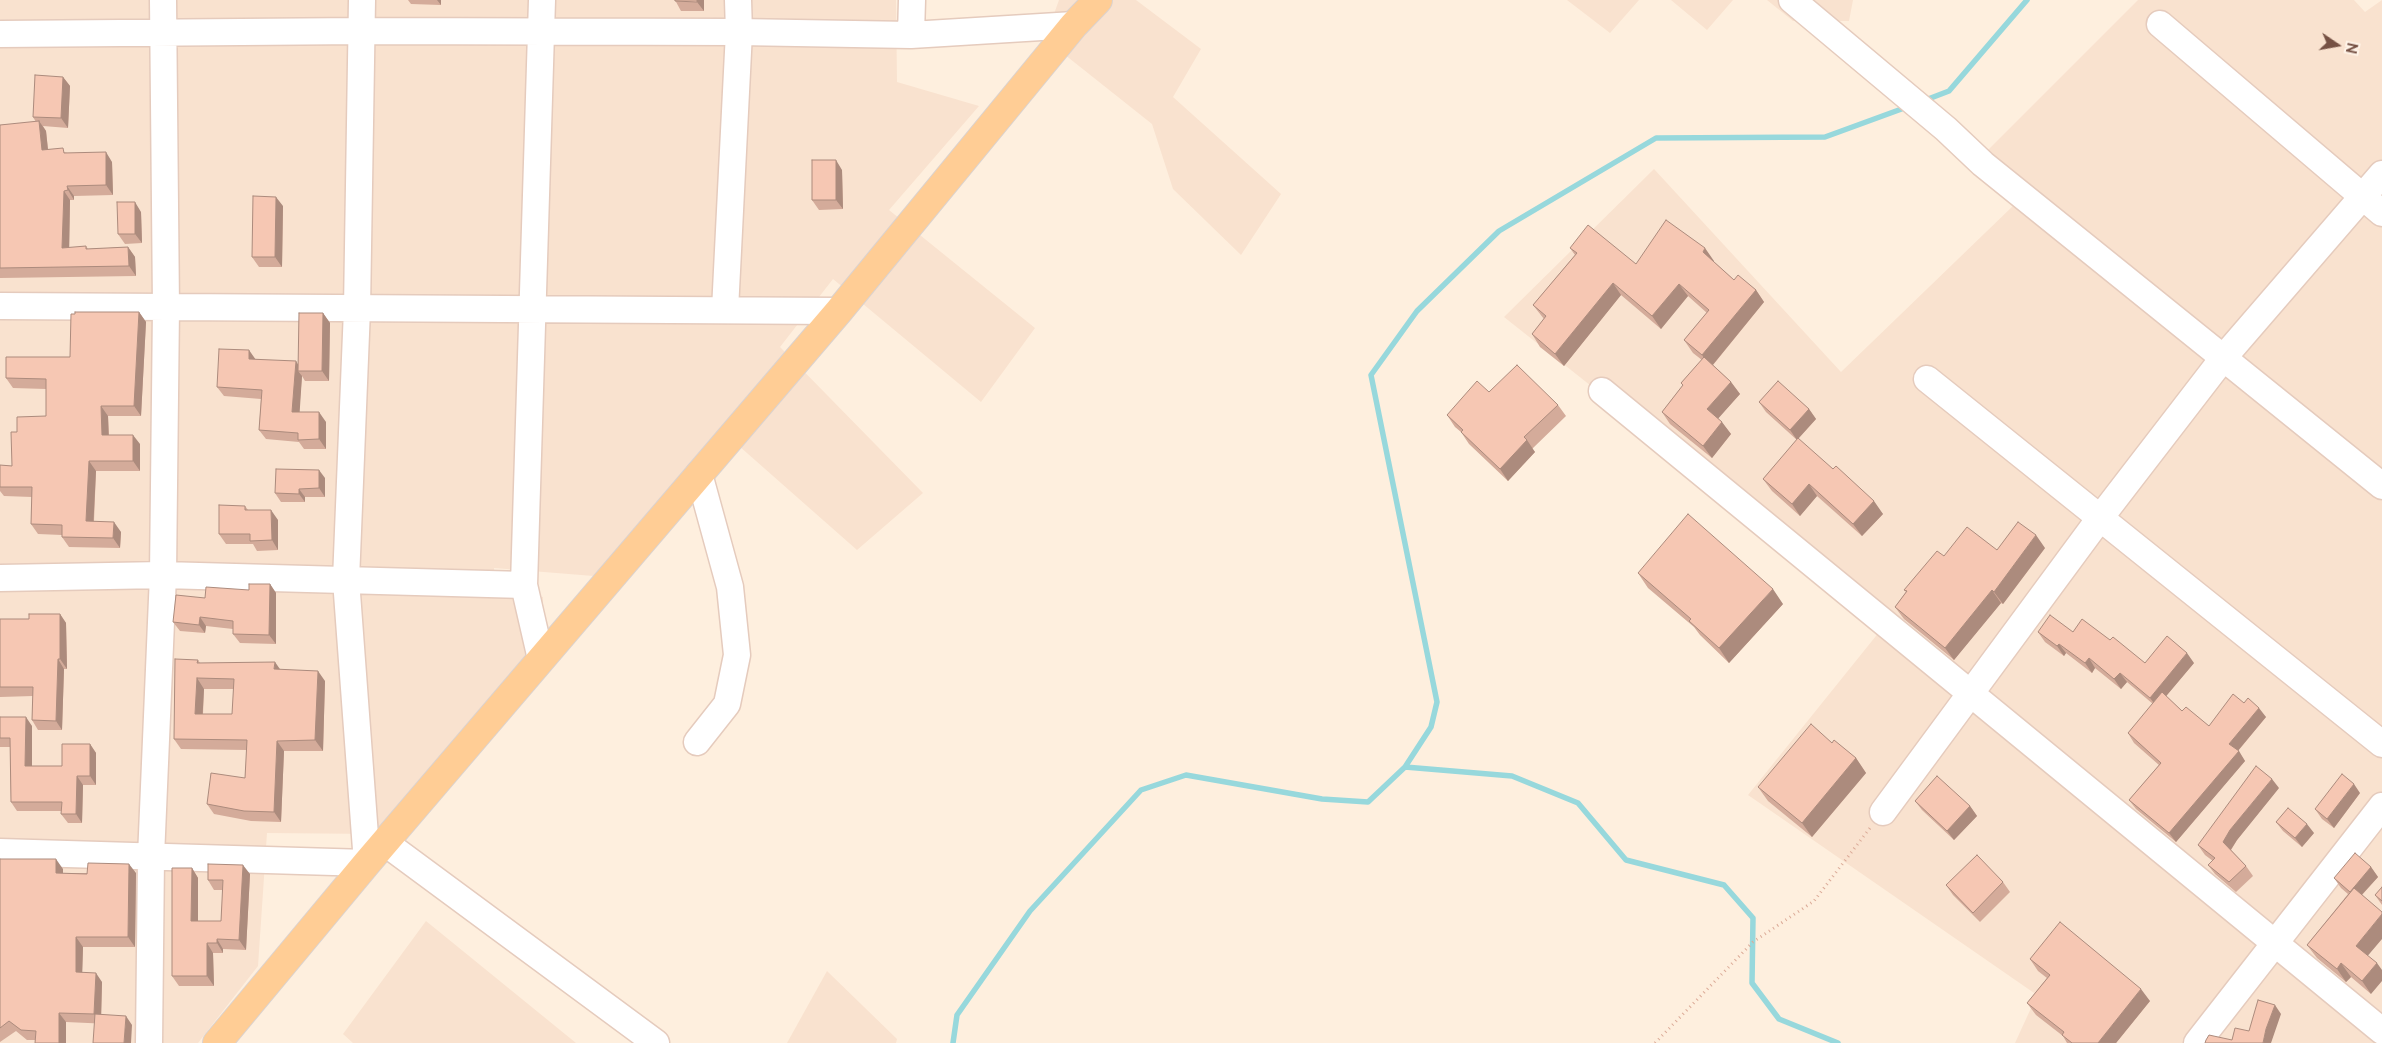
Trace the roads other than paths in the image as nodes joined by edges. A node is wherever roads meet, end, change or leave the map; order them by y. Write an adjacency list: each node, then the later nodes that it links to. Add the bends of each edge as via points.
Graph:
1 (163, 0): 13 (street)
2 (362, 0): 10 (street)
3 (542, 0): 11 (street)
4 (738, 0): 12 (street)
5 (912, 0): 15 (street)
6 (1792, 0): 25 (street, via 1983,164)
7 (1095, 2): 9 (main road)
8 (2160, 24): 17 (street)
9 (1074, 25): 15 (street); 24 (main road)
10 (362, 31): 11 (street); 13 (street); 21 (street)
11 (542, 32): 12 (street); 22 (street)
12 (739, 32): 15 (street); 23 (street)
13 (163, 33): 14 (street); 20 (street)
14 (0, 34)
15 (911, 35)
16 (2382, 174): 17 (street)
17 (2362, 197): 18 (street); 25 (street)
18 (2382, 213)
19 (0, 306): 20 (street)
20 (166, 308): 21 (street); 31 (street)
21 (357, 309): 22 (street); 33 (street)
22 (533, 310): 23 (street); 34 (street)
23 (725, 310): 24 (street)
24 (839, 311): 28 (main road)
25 (2224, 357): 29 (street); 30 (street)
26 (1927, 379): 30 (street)
27 (1602, 391): 36 (street)
28 (699, 474): 35 (main road); 37 (street, via 730,587 737,655 726,704)
29 (2382, 486)
30 (2100, 518): 36 (street); 38 (street)
31 (163, 576): 32 (street); 33 (street); 43 (street)
32 (0, 578)
33 (346, 580): 34 (street); 44 (street)
34 (524, 585): 35 (street)
35 (541, 659): 41 (main road)
36 (1970, 694): 40 (street); 45 (street)
37 (697, 742)
38 (2382, 744)
39 (2382, 806): 45 (street)
40 (1883, 812)
41 (384, 842): 44 (main road); 49 (street)
42 (0, 852): 43 (street)
43 (151, 857): 44 (street); 47 (street)
44 (366, 863): 48 (main road)
45 (2275, 943): 46 (street); 50 (street)
46 (2382, 1031)
47 (149, 1043)
48 (217, 1043)
49 (656, 1043)
50 (2197, 1043)

